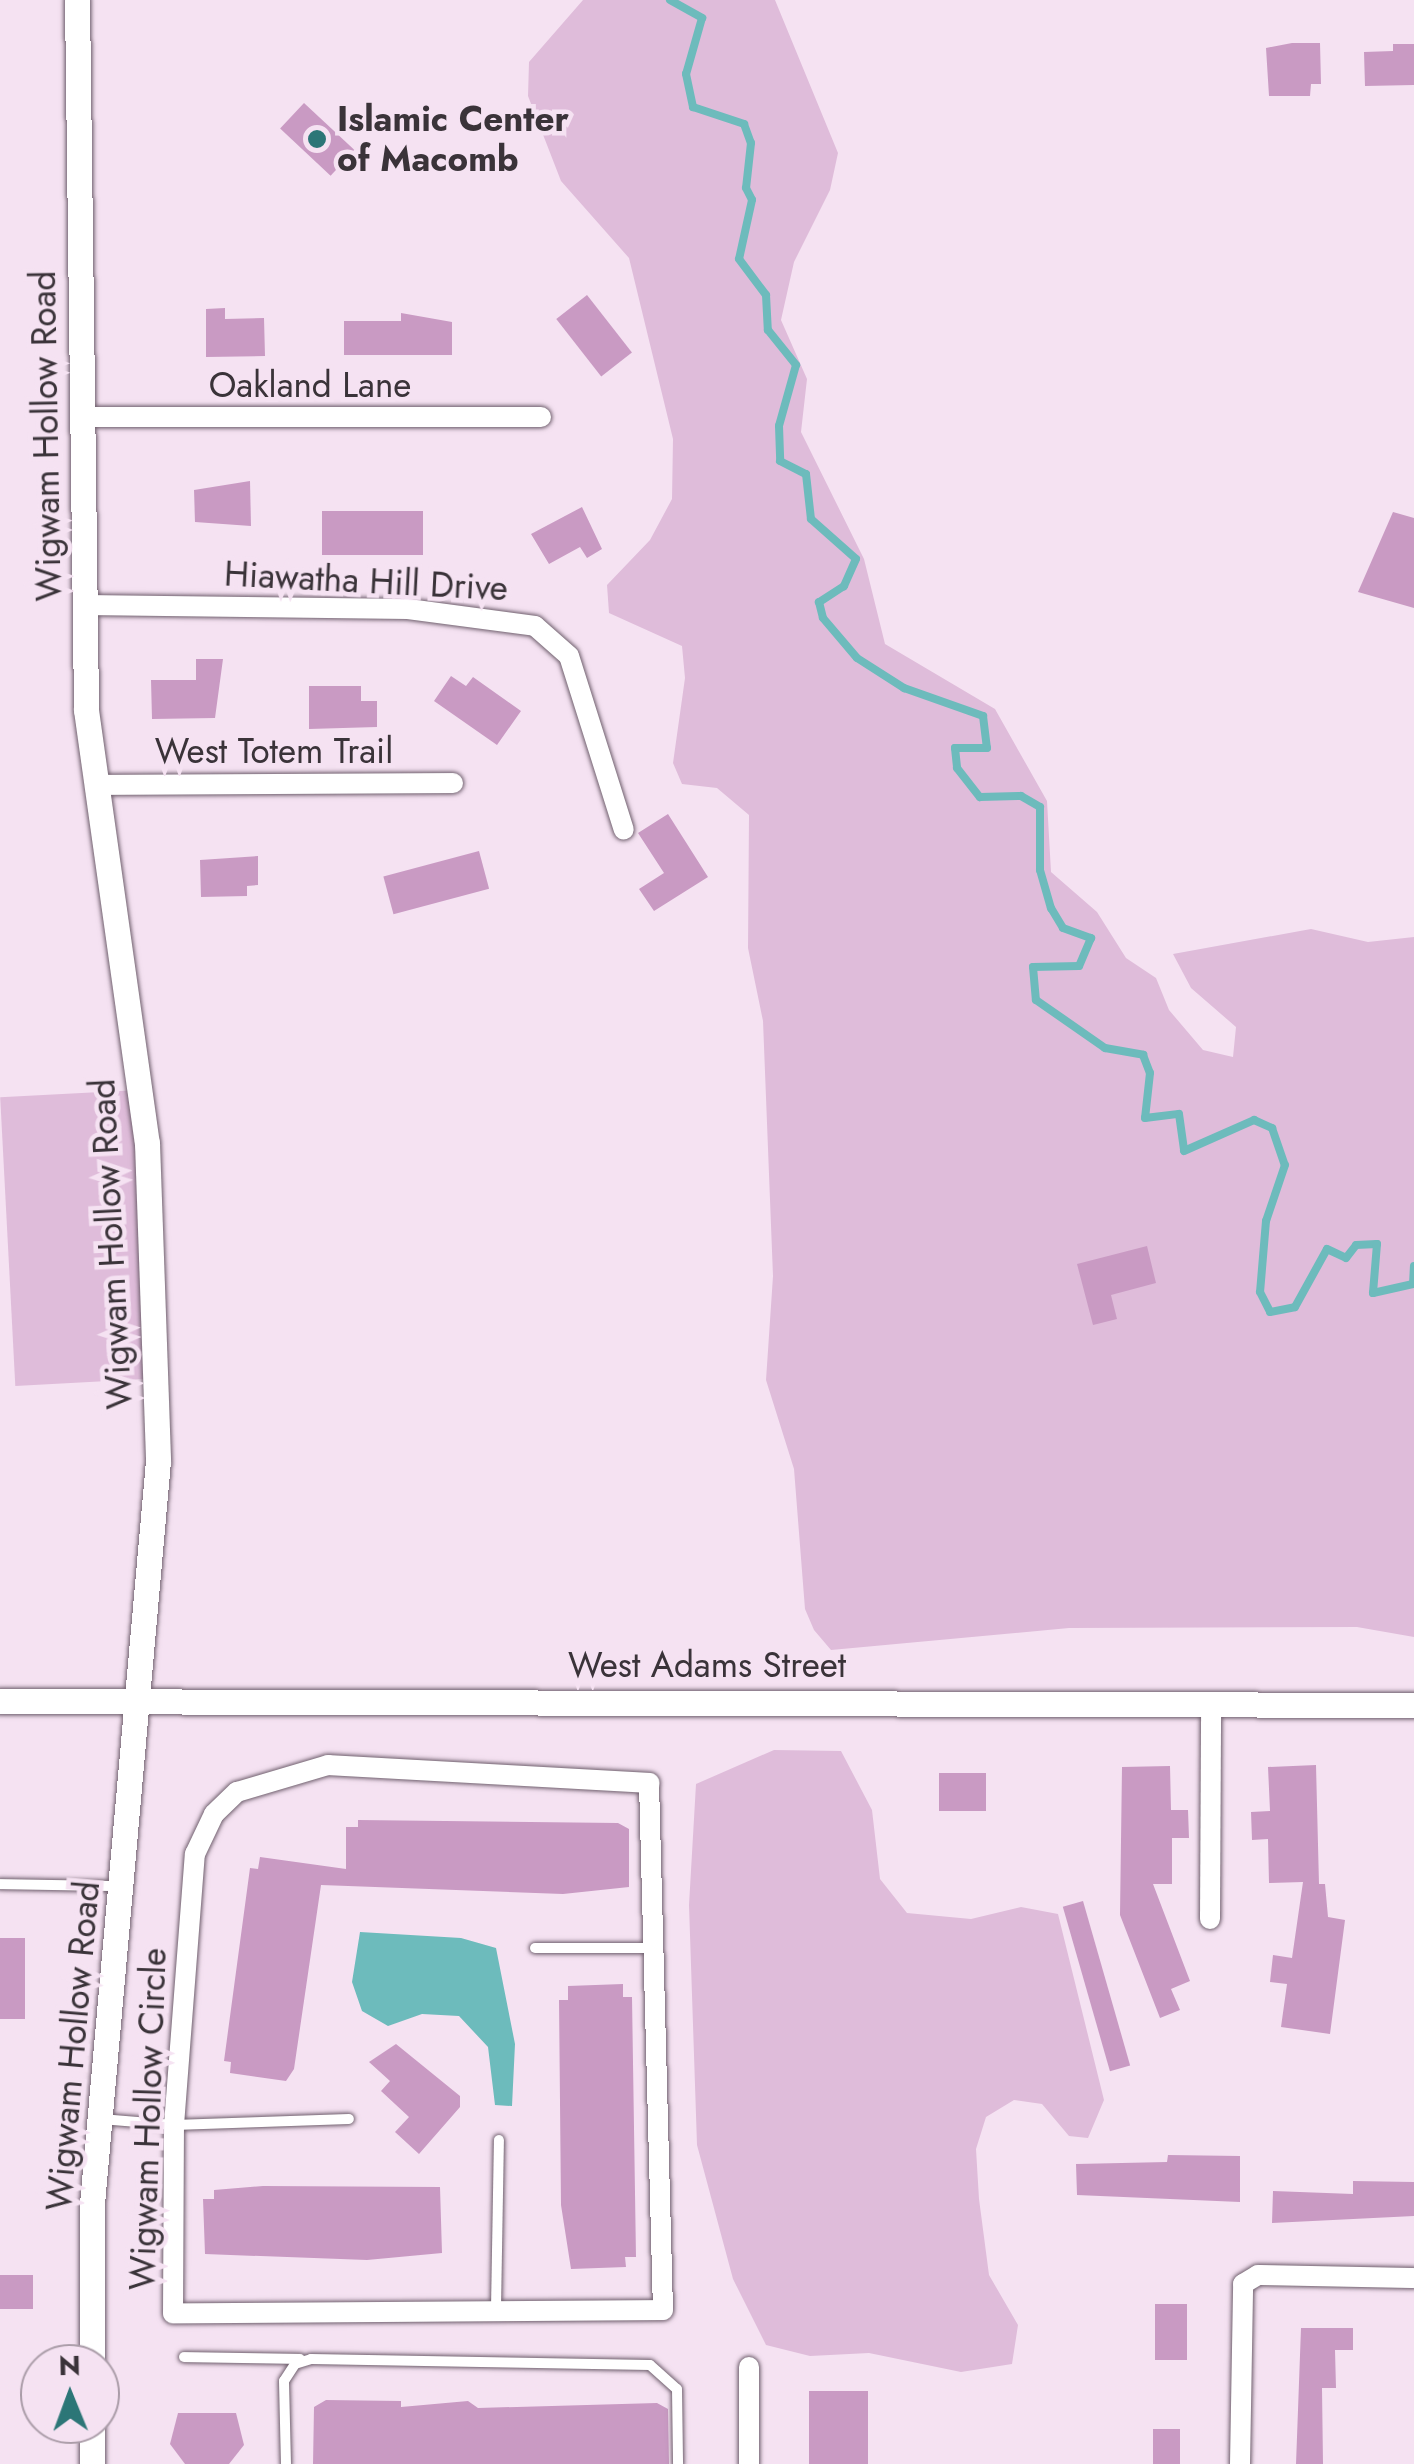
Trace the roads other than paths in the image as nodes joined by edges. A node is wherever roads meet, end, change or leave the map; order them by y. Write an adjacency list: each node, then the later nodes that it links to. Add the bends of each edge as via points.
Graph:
1 (77, 0): 2 (street, Wigwam Hollow Road)
2 (80, 417): 3 (street, Oakland Lane); 4 (street, Wigwam Hollow Road)
3 (541, 417)
4 (84, 605): 6 (street, Wigwam Hollow Road); 7 (street, Hiawatha Hill Drive, via 408,609 536,626 569,656)
5 (453, 783): 6 (street, West Totem Trail)
6 (95, 785): 8 (street, Wigwam Hollow Road, via 148,1143 158,1460)
7 (624, 830)
8 (138, 1699): 9 (street, West Adams Street); 10 (street, West Adams Street); 13 (street, Wigwam Hollow Road)
9 (0, 1701)
10 (1211, 1702): 11 (street, West Adams Street); 14 (street)
11 (1414, 1704)
12 (0, 1884): 13 (lane)
13 (122, 1886): 18 (street, Wigwam Hollow Road)
14 (1210, 1919)
15 (534, 1948): 16 (lane)
16 (653, 1948): 19 (street, Wigwam Hollow Circle, via 648,1783 328,1764 288,1770 237,1792 214,1814 195,1854); 22 (street, Wigwam Hollow Circle, via 663,2310)
17 (349, 2118): 19 (lane)
18 (100, 2119): 19 (lane); 23 (street, Wigwam Hollow Road)
19 (174, 2125): 22 (street, Wigwam Hollow Circle, via 174,2313)
20 (499, 2140): 22 (lane)
21 (1414, 2278): 30 (street, via 1258,2275 1243,2284)
22 (496, 2308)
23 (93, 2344)
24 (184, 2357): 25 (lane)
25 (311, 2359): 27 (lane, via 295,2364 284,2381); 28 (lane, via 650,2365 676,2389)
26 (748, 2367): 29 (street)
27 (286, 2464)
28 (678, 2464)
29 (749, 2464)
30 (1240, 2464)

